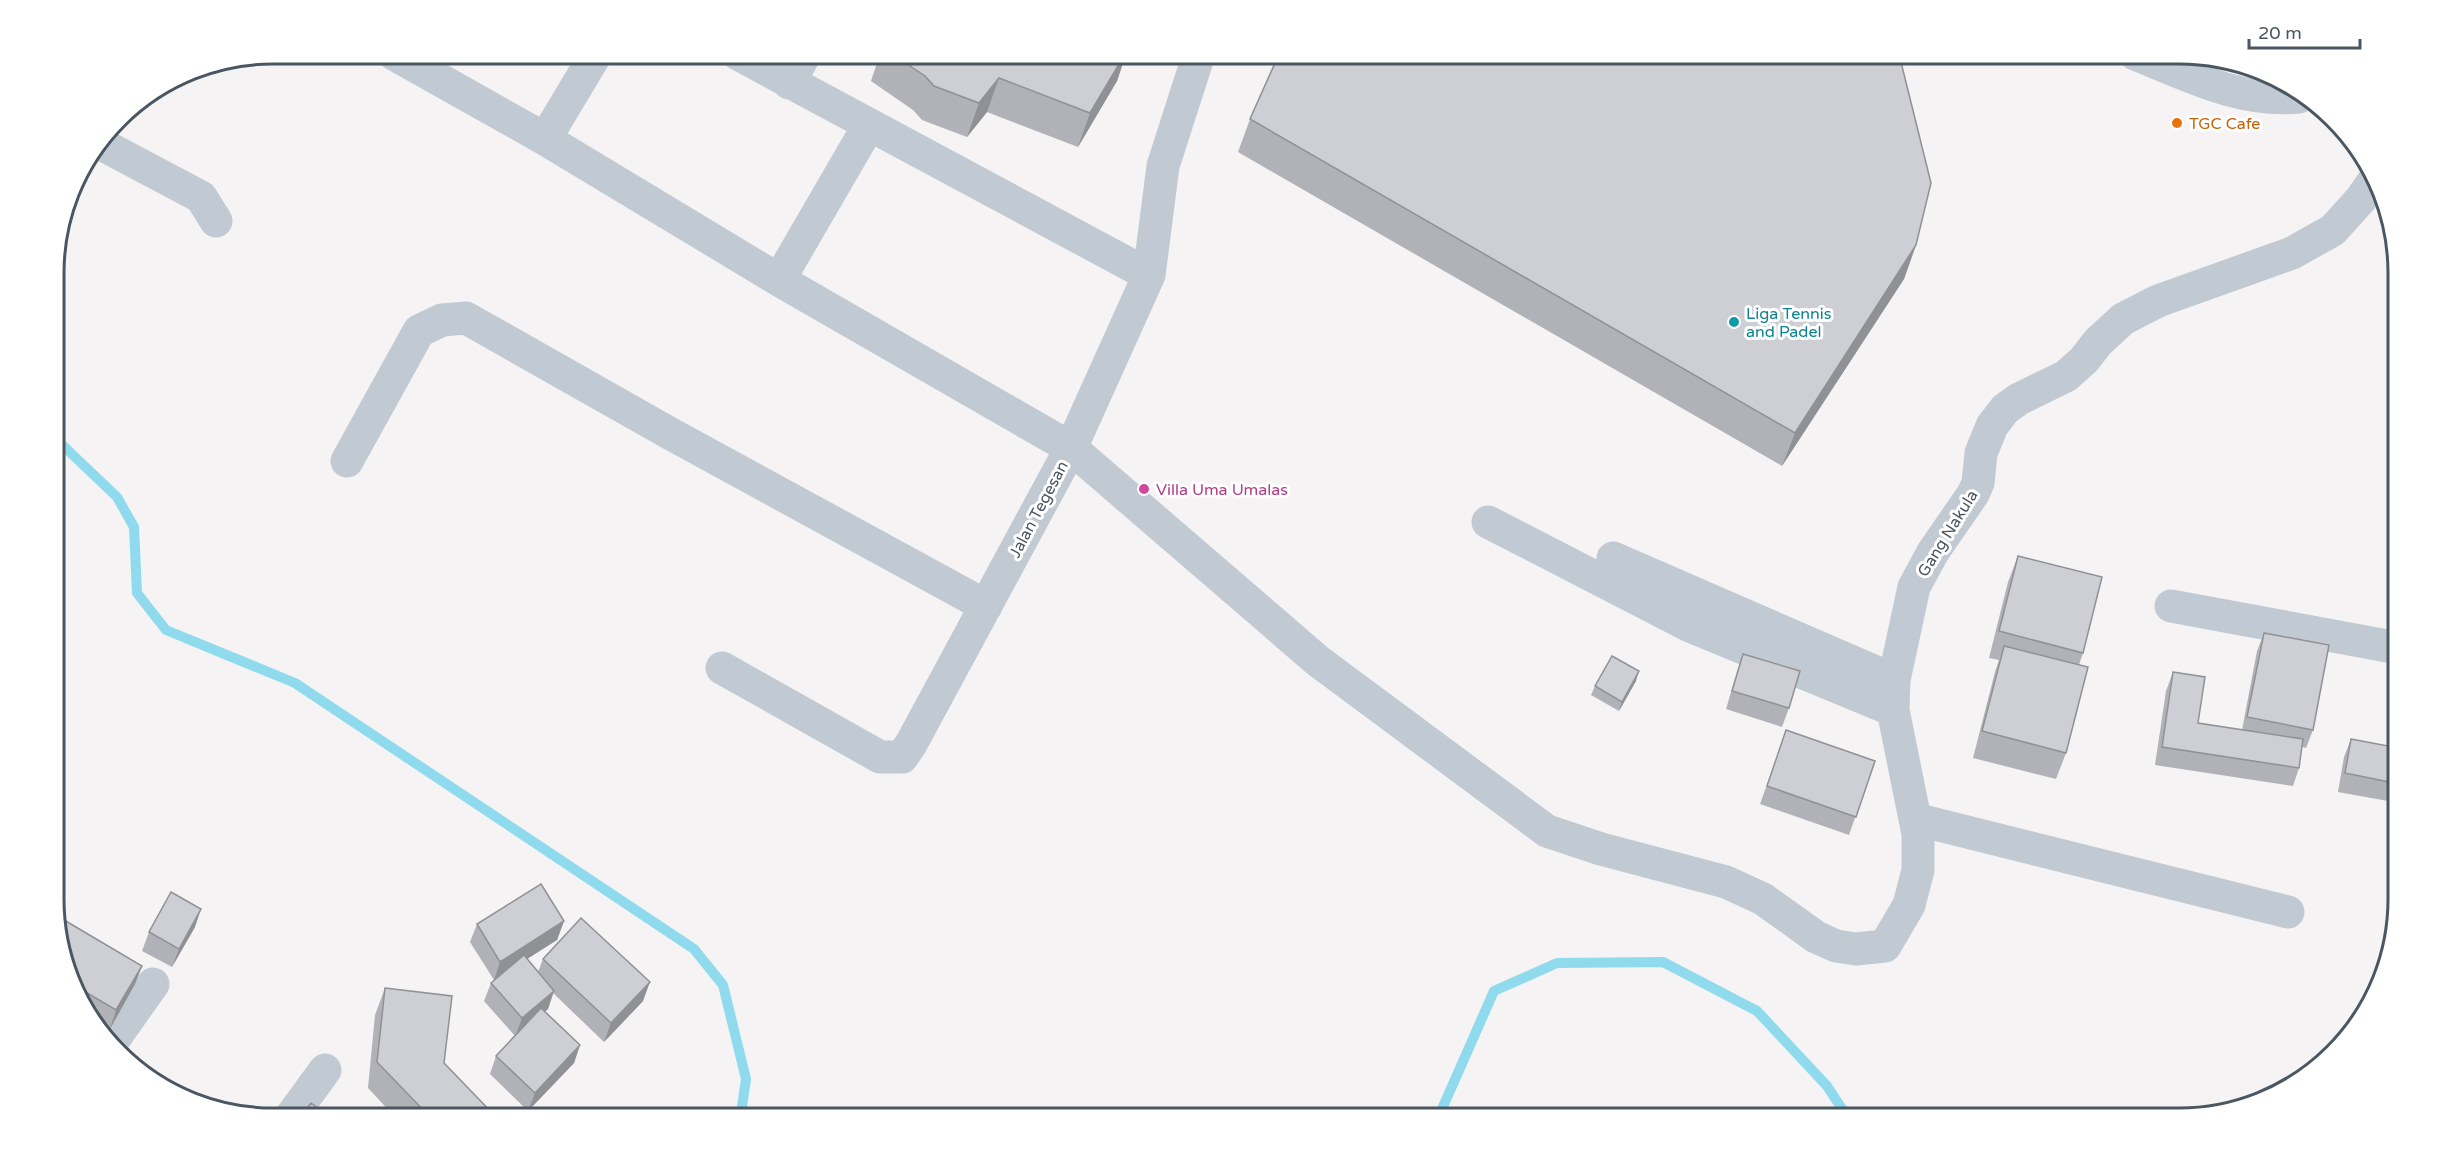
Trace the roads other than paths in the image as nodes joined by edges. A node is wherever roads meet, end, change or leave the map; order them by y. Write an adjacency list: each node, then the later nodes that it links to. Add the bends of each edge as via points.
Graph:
1 (2160, 64): 8 (street, via 2231,92 2276,100)
2 (413, 65): 10 (street)
3 (589, 65): 10 (street)
4 (757, 65): 7 (street)
5 (799, 65): 7 (street)
6 (1196, 65): 14 (street, Jalan Tegesan, via 1163,166)
7 (789, 83): 9 (street)
8 (2293, 98)
9 (869, 125): 14 (street); 15 (street)
10 (544, 139): 15 (street)
11 (107, 147): 13 (street, via 201,197)
12 (2370, 186): 24 (street, Gang Nakula, via 2333,230 2292,253 2158,301 2123,319 2066,376 2005,409 1992,426 1981,453 1973,494 1914,587)
13 (216, 221)
14 (1149, 275): 16 (street, Jalan Tegesan)
15 (779, 280): 16 (street)
16 (1071, 448): 20 (street, Jalan Tegesan); 25 (street, Gang Nakula, via 1318,661 1547,831 1726,882 1763,899 1816,937 1836,946 1856,948 1885,946 1909,905 1918,870)
17 (347, 461): 20 (street, via 419,331 442,320 466,318)
18 (1488, 522): 24 (street, via 1689,626)
19 (1613, 558): 24 (street)
20 (986, 606): 23 (street, Jalan Tegesan, via 902,757 880,757)
21 (2171, 606): 22 (street)
22 (2388, 646)
23 (722, 668)
24 (1894, 695): 25 (street, Gang Nakula)
25 (1915, 819): 26 (street)
26 (2288, 912)
27 (153, 984): 28 (street)
28 (117, 1036)
29 (325, 1070): 30 (street)
30 (297, 1108)

